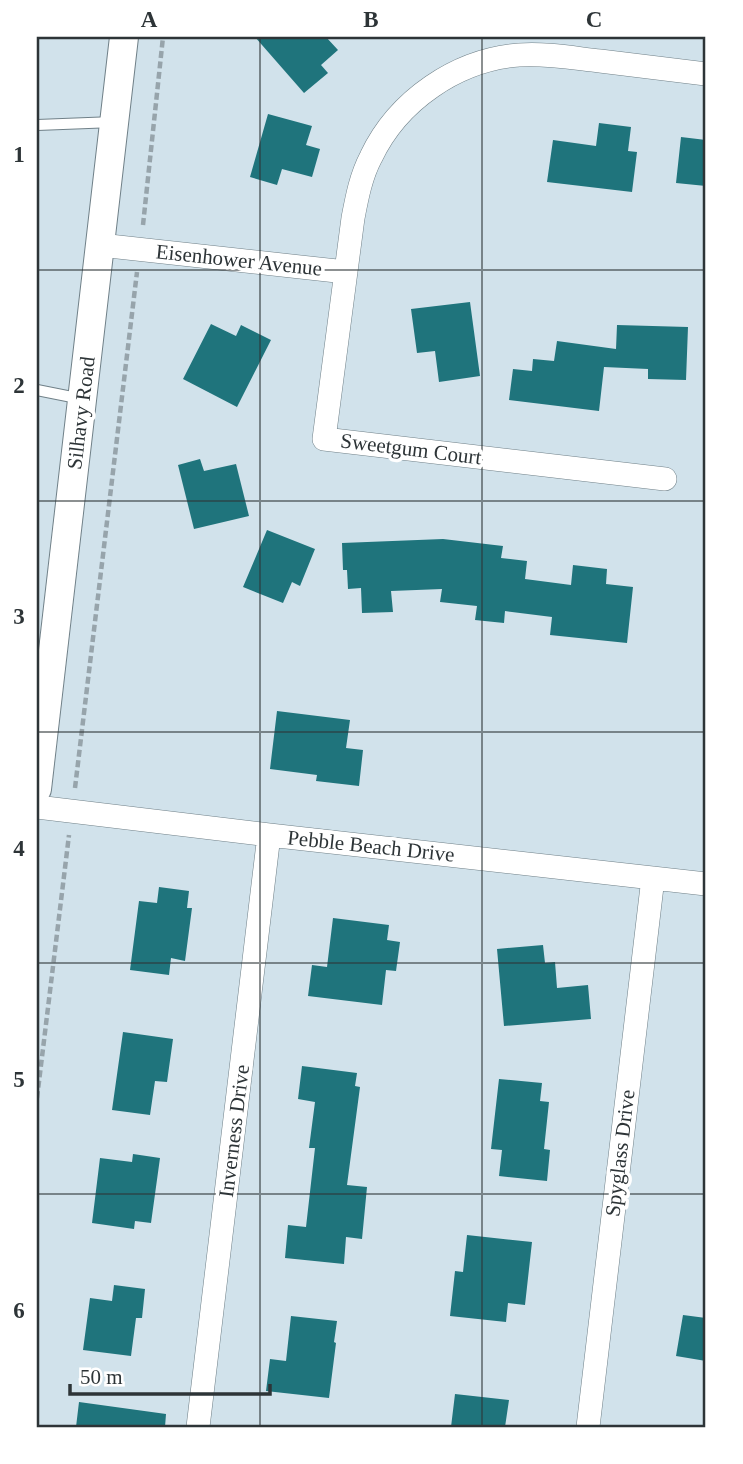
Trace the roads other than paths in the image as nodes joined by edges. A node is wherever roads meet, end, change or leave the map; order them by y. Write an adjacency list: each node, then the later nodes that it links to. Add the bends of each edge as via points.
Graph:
1 (124, 37): 3 (street, Silhavy Road)
2 (706, 74): 6 (street, Eisenhower Avenue, via 519,55 483,61 447,77 413,99 371,156 359,187)
3 (114, 122): 4 (lane); 5 (street, Silhavy Road)
4 (37, 125)
5 (100, 245): 6 (street, Eisenhower Avenue); 8 (street, Silhavy Road)
6 (346, 272): 9 (street, Sweetgum Court, via 324,439)
7 (37, 390): 8 (lane)
8 (82, 399): 10 (street, Silhavy Road)
9 (665, 479)
10 (37, 789)
11 (37, 807): 12 (street, Pebble Beach Drive)
12 (269, 835): 13 (street, Pebble Beach Drive); 15 (street, Inverness Drive)
13 (653, 878): 14 (street, Pebble Beach Drive); 16 (street, Spyglass Drive)
14 (706, 884)
15 (198, 1427)
16 (587, 1427)

